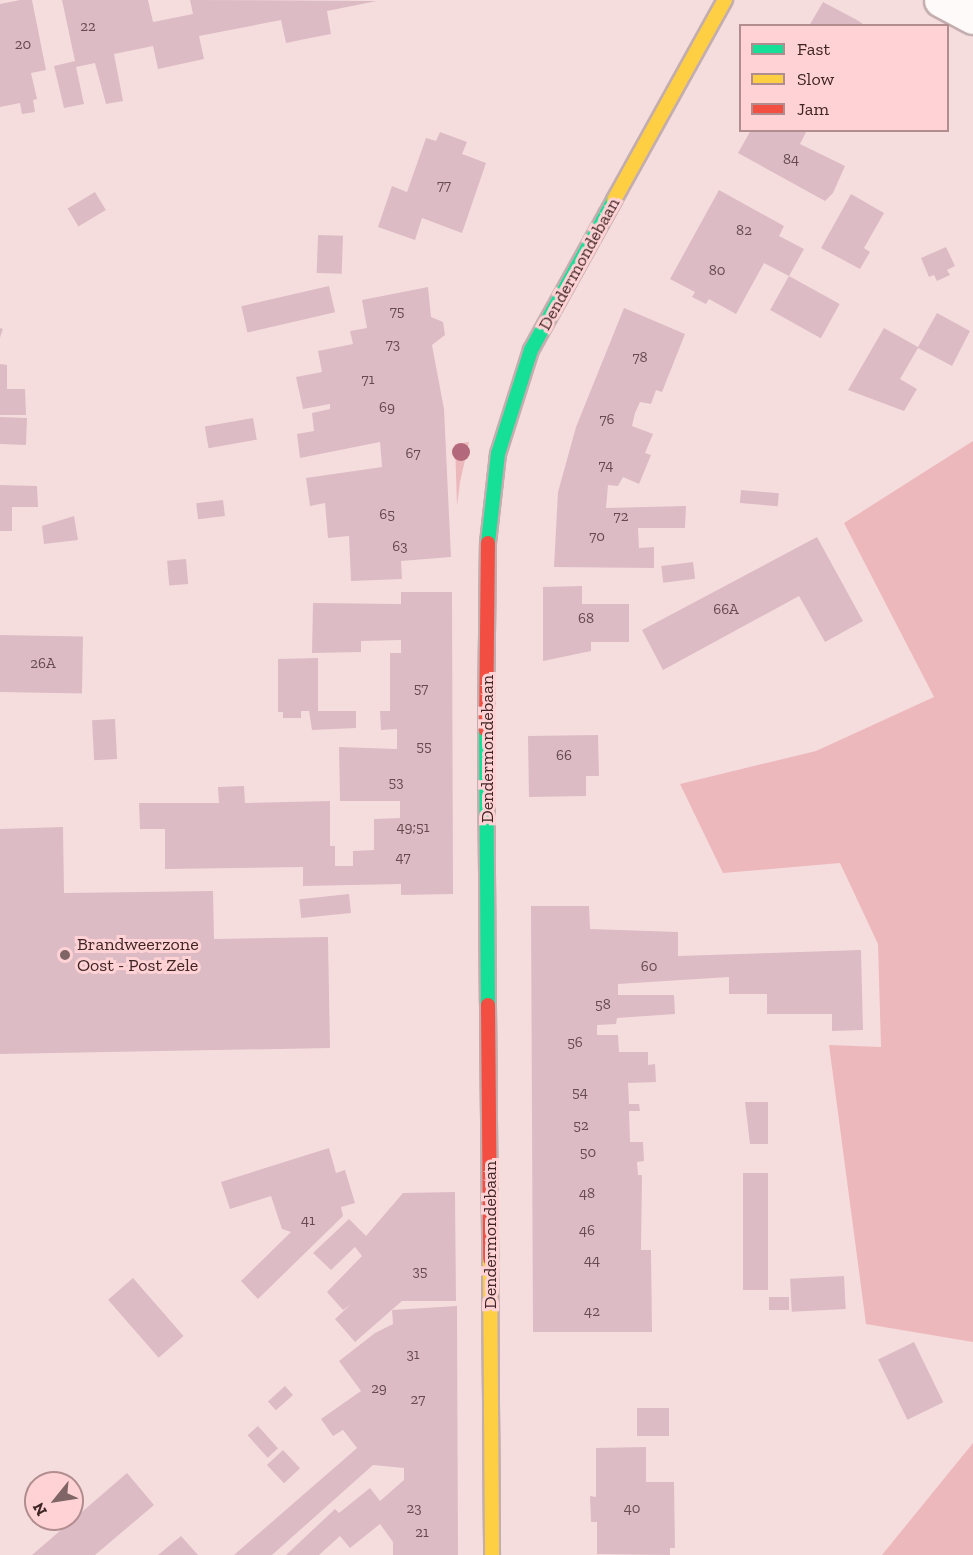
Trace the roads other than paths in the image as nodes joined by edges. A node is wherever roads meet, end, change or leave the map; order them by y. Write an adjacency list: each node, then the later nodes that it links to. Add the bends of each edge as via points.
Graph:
1 (725, 0): 4 (street, Dendermondebaan, via 531,350 498,454 494,480 488,521 486,780)
2 (941, 0): 3 (street)
3 (973, 17)
4 (492, 1555)

